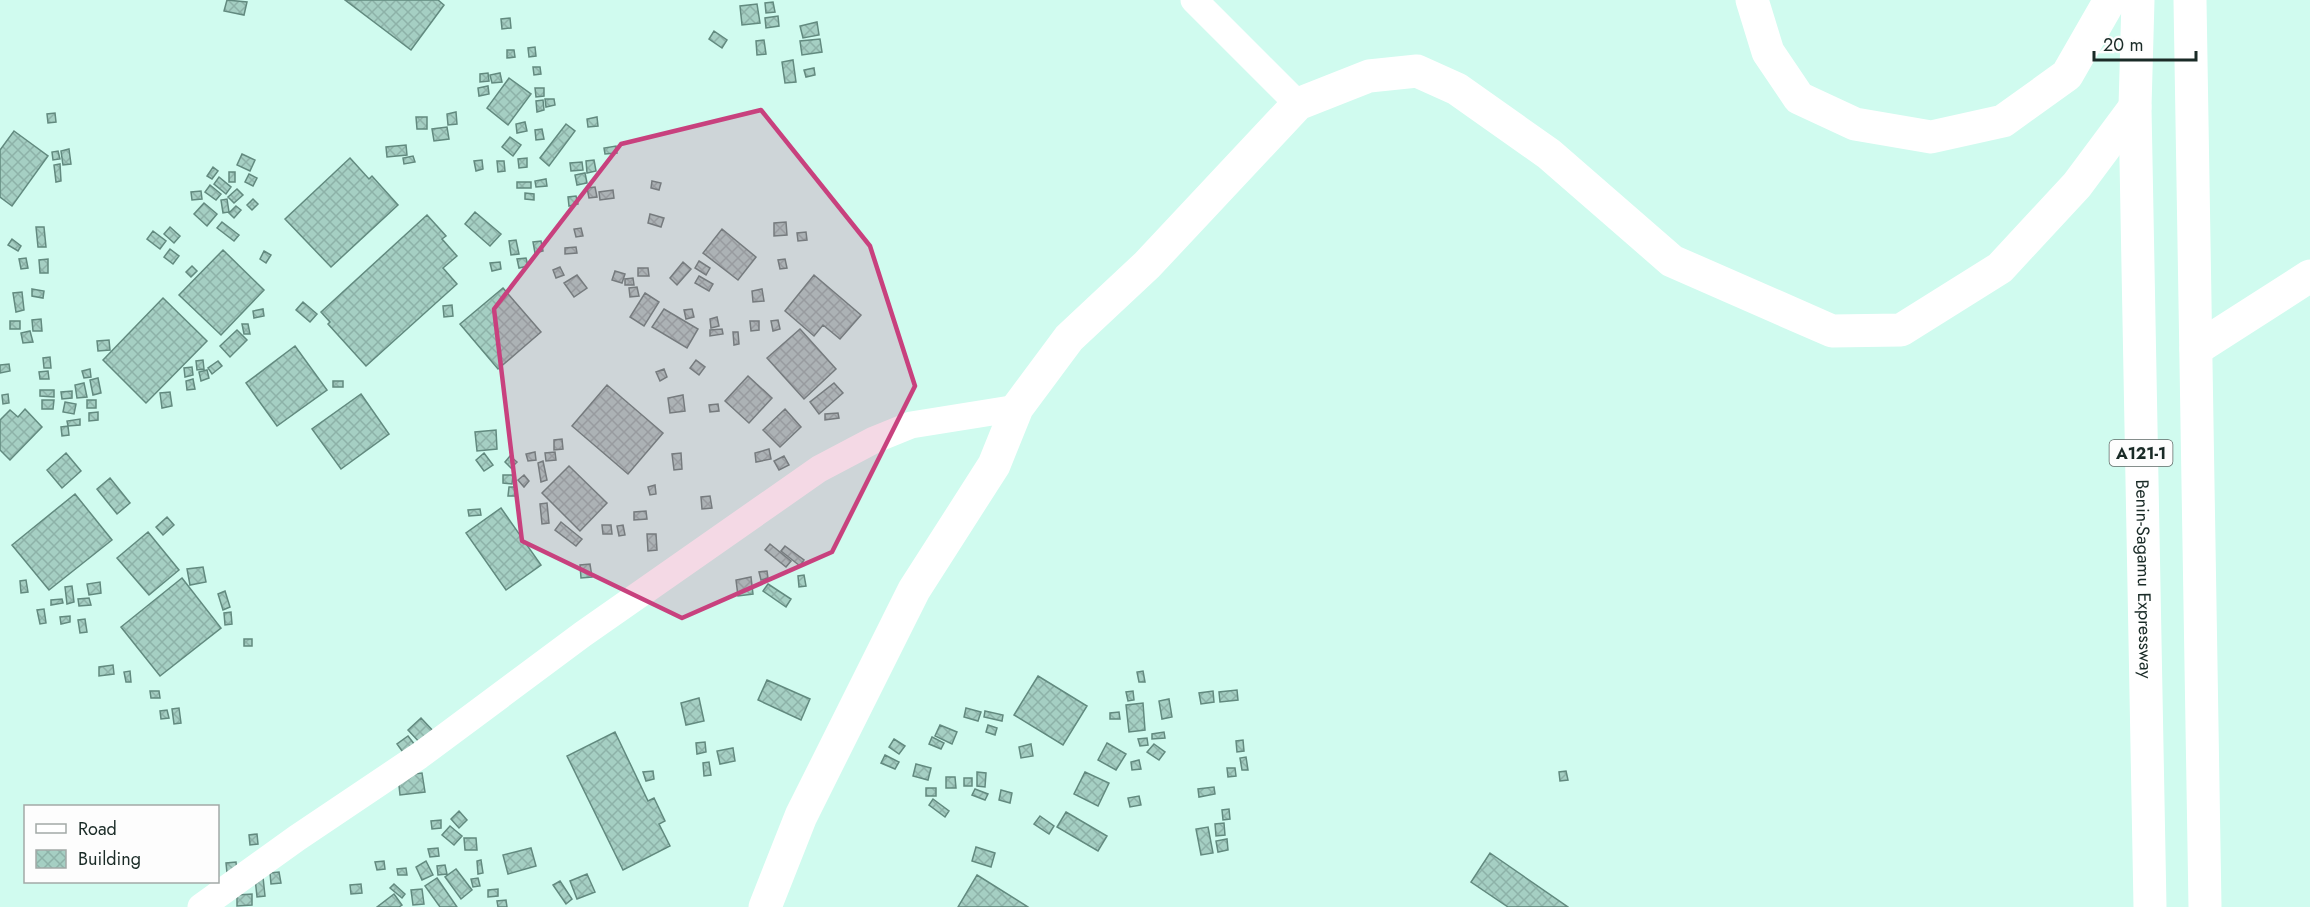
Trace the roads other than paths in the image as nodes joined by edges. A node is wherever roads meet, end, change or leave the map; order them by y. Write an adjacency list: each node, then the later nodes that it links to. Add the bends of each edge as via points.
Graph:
1 (1194, 0): 6 (street)
2 (1752, 0): 3 (main road, via 1768,52 1799,98 1856,124 1931,137 2003,121 2067,75)
3 (2110, 0)
4 (2138, 0): 7 (main road, Benin-Sagamu Expressway / A121-1)
5 (2190, 0): 9 (main road, A121-1)
6 (1298, 104): 7 (main road, via 1369,76 1418,70 1457,89 1549,154 1672,261 1832,331 1901,330 2000,268 2077,185); 10 (main road, via 1147,265 1069,338)
7 (2135, 107): 13 (main road, Benin-Sagamu Expressway / A121-1)
8 (2310, 276): 9 (main road)
9 (2196, 349): 14 (main road, A121-1)
10 (1017, 408): 11 (street, via 911,426 819,469); 12 (main road, via 994,465 904,609 801,816)
11 (201, 907)
12 (765, 907)
13 (2150, 907)
14 (2205, 907)

